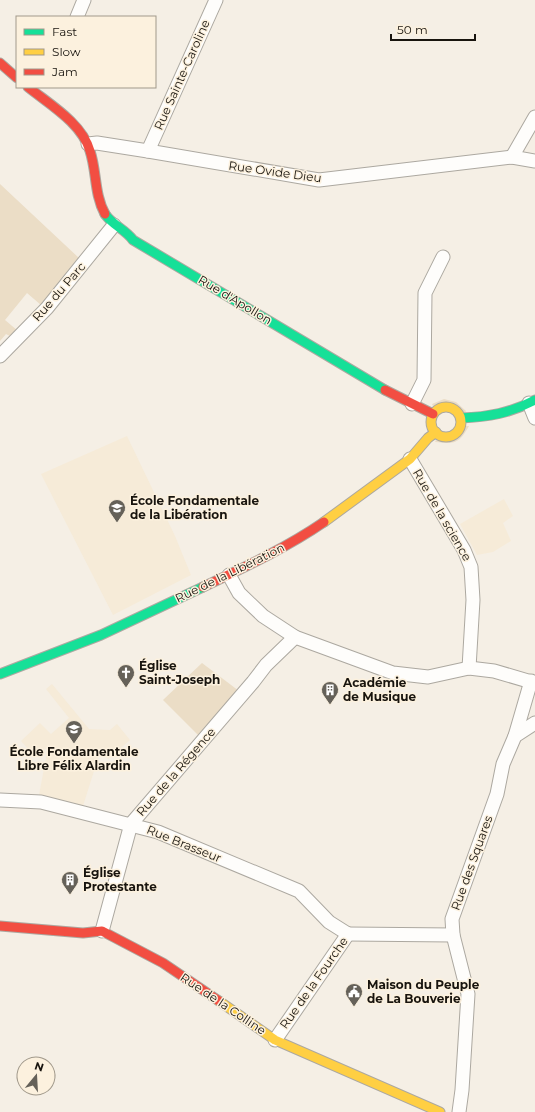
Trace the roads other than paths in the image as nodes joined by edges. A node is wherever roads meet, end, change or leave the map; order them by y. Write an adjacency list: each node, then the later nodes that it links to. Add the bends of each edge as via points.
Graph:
1 (84, 0): 3 (street)
2 (216, 0): 9 (street, Rue Sainte-Caroline)
3 (76, 16)
4 (0, 63): 5 (street)
5 (16, 77)
6 (35, 89): 8 (street, via 79,131)
7 (535, 117): 10 (street)
8 (88, 144): 9 (street, Rue Ovide Dieu, via 97,143); 12 (street, Rue d'Apollon, via 101,205 107,218)
9 (148, 151): 10 (street, Rue Ovide Dieu, via 319,180)
10 (512, 157): 11 (street, Rue Ovide Dieu)
11 (535, 161)
12 (114, 225): 14 (street, Rue du Parc, via 47,308); 16 (street, Rue d'Apollon, via 134,240)
13 (443, 257): 16 (street, via 425,293 424,380)
14 (0, 356)
15 (532, 402): 18 (street, via 496,416); 19 (street)
16 (412, 404): 17 (street, Rue d'Apollon)
17 (433, 414): 18 (street, via 440,408 448,407 457,411); 20 (street, via 431,423)
18 (461, 418): 20 (street, via 460,428 452,435 442,436)
19 (535, 418)
20 (436, 432): 21 (street, Rue de la Libération)
21 (410, 459): 22 (street, Rue de la Libération, via 305,534); 24 (street, Rue de la science, via 464,550 471,567 473,600)
22 (229, 575): 23 (street, via 239,593 263,616); 25 (street, Rue de la Libération, via 88,640)
23 (295, 637): 24 (street, via 393,673 428,677); 30 (street, Rue de la Régence, via 266,665)
24 (468, 668): 26 (street, via 494,671)
25 (0, 674)
26 (533, 682): 28 (street, Rue des Squares)
27 (535, 723): 28 (street)
28 (515, 736): 34 (street, Rue des Squares, via 503,764 497,794 452,919)
29 (0, 800): 30 (street, Rue Brasseur, via 41,802)
30 (131, 824): 32 (street, Rue de la Régence); 33 (street, Rue Brasseur, via 158,832 299,892 329,922)
31 (0, 926): 32 (street, via 83,933)
32 (102, 931): 35 (street, Rue de la Colline, via 163,963)
33 (348, 934): 34 (street, Rue de la Fourche); 35 (street, Rue de la Fourche)
34 (453, 935): 37 (street, Rue des Squares, via 468,994)
35 (275, 1040): 36 (street, Rue de la Colline)
36 (440, 1112)
37 (459, 1112)

